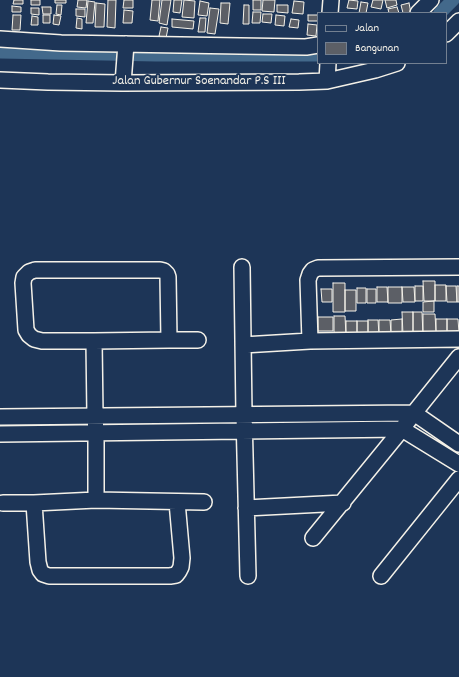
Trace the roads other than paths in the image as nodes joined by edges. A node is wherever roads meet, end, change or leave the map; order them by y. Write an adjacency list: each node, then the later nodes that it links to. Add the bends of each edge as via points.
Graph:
1 (331, 0): 3 (street)
2 (431, 0): 4 (street)
3 (330, 12)
4 (419, 12)
5 (459, 21): 6 (street)
6 (447, 33)
7 (0, 39): 9 (street)
8 (317, 45): 9 (street)
9 (125, 47): 12 (street)
10 (394, 64): 11 (street, Jalan Gubernur Soenandar P.S III, via 375,70)
11 (327, 71): 12 (street, Jalan Gubernur Soenandar P.S III, via 291,82)
12 (123, 78): 13 (street, Jalan Gubernur Soenandar P.S III, via 48,82)
13 (0, 80)
14 (459, 267): 20 (street, via 313,270 308,280)
15 (242, 268): 21 (street)
16 (459, 338): 20 (street)
17 (169, 340): 18 (street); 19 (street); 19 (street, via 168,278 164,271 34,270 24,277 28,335 42,341)
18 (198, 340)
19 (94, 341): 25 (street)
20 (310, 341): 21 (street)
21 (243, 345): 24 (street)
22 (459, 357): 23 (street)
23 (414, 413): 24 (street); 27 (street); 31 (street)
24 (244, 415): 25 (street); 28 (street)
25 (95, 416): 26 (street); 29 (street)
26 (0, 417)
27 (402, 429): 28 (street); 32 (street); 38 (street)
28 (244, 431): 29 (street); 40 (street)
29 (96, 433): 30 (street); 34 (street)
30 (0, 434)
31 (459, 444)
32 (459, 464)
33 (459, 479): 43 (street)
34 (96, 500): 35 (street); 37 (street)
35 (177, 502): 36 (street); 37 (street, via 182,558 179,571 170,576 43,574 38,562)
36 (204, 502)
37 (34, 503): 39 (street)
38 (342, 503): 40 (street); 41 (street)
39 (3, 504)
40 (246, 508): 42 (street)
41 (313, 538)
42 (248, 576)
43 (381, 576)

